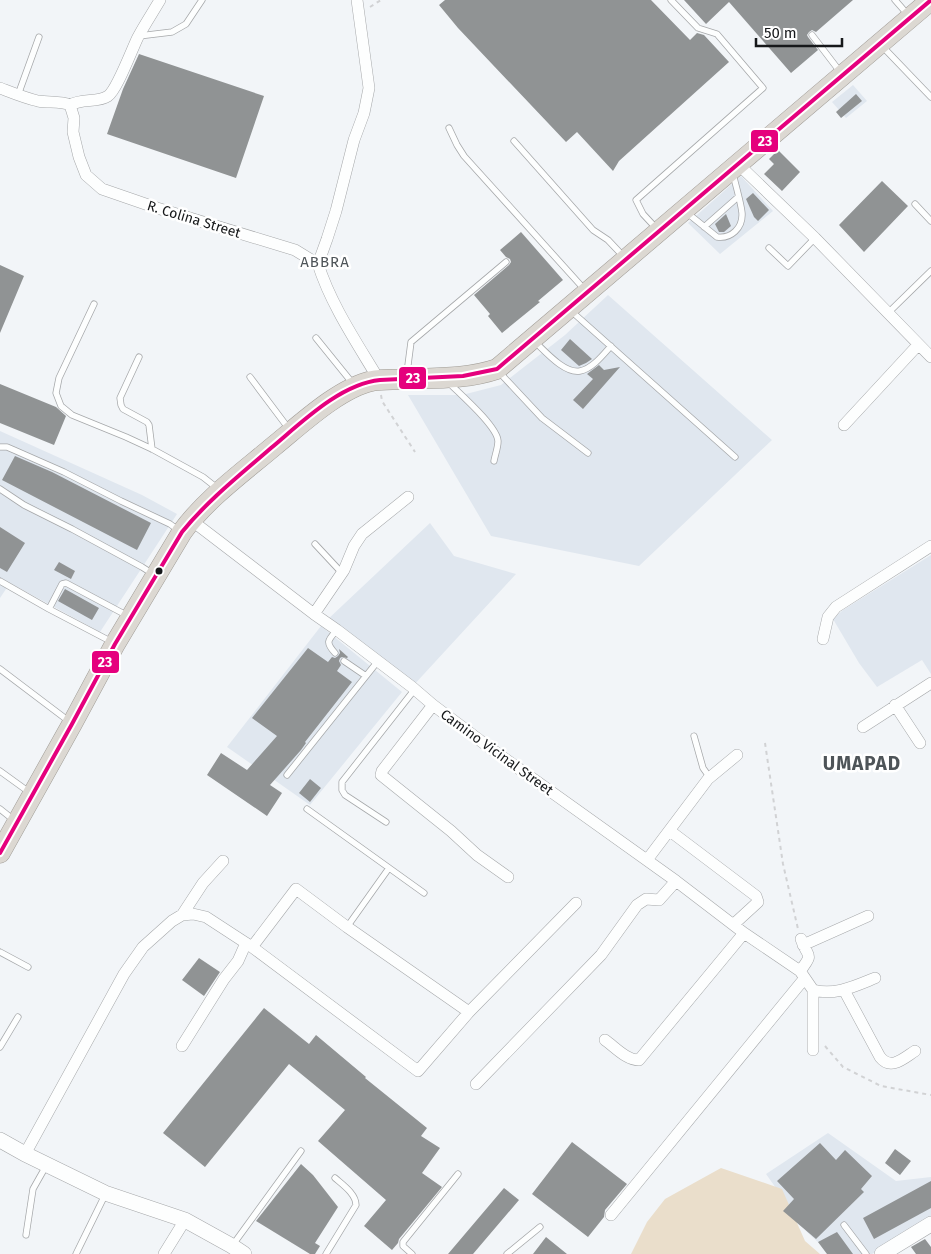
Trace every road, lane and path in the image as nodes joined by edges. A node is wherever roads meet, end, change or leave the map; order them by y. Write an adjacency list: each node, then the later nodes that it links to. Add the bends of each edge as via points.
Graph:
1 (160, 0): 9 (street)
2 (202, 0): 9 (lane, via 186,24 172,32)
3 (357, 0): 30 (street, via 369,88 328,239)
4 (671, 0): 25 (lane, via 698,28 717,34 763,88 636,200)
5 (895, 0): 7 (lane)
6 (931, 0): 7 (highway)
7 (910, 18): 11 (highway)
8 (812, 35): 12 (lane)
9 (139, 36): 16 (street, via 108,96)
10 (39, 37): 14 (lane)
11 (880, 44): 12 (highway); 15 (lane)
12 (842, 76): 19 (highway)
13 (0, 88): 14 (street)
14 (18, 95): 16 (street)
15 (931, 97)
16 (70, 105): 30 (street, R. Colina Street, via 79,157 86,174 102,189 294,250)
17 (449, 128): 32 (lane, via 464,156)
18 (514, 141): 28 (lane, via 593,230 608,240)
19 (735, 167): 20 (lane); 22 (highway); 26 (street)
20 (738, 197): 24 (lane); 24 (lane, via 742,214 734,233 717,237)
21 (915, 204): 23 (lane)
22 (684, 210): 24 (lane); 25 (highway)
23 (931, 221)
24 (704, 227)
25 (659, 232): 28 (highway)
26 (815, 238): 27 (lane, via 788,266); 35 (street)
27 (769, 248)
28 (626, 260): 32 (highway)
29 (506, 262): 45 (lane, via 412,342 408,365)
30 (318, 264): 46 (street, via 331,296)
31 (931, 272): 35 (lane)
32 (588, 292): 34 (highway)
33 (94, 304): 51 (lane, via 60,378 56,393 61,406 72,415)
34 (568, 309): 37 (highway); 39 (lane)
35 (888, 313): 38 (street)
36 (316, 338): 47 (lane)
37 (533, 339): 39 (lane, via 570,371 586,368); 42 (highway)
38 (918, 345): 41 (street); 48 (street)
39 (611, 346): 54 (lane)
40 (139, 357): 51 (lane, via 120,398 123,409 148,422)
41 (931, 357)
42 (497, 369): 44 (highway, via 474,375); 53 (lane, via 542,418)
43 (250, 377): 49 (lane)
44 (443, 377): 45 (highway); 55 (lane, via 491,426 498,441)
45 (410, 379): 46 (highway)
46 (379, 380): 47 (highway); 52 (path, via 382,400)
47 (355, 387): 49 (highway)
48 (844, 425)
49 (292, 432): 57 (highway)
50 (0, 447): 59 (lane, via 7,447 64,472 170,524)
51 (152, 449): 57 (lane, via 203,477)
52 (415, 452)
53 (588, 453)
54 (735, 457)
55 (494, 461)
56 (0, 489): 63 (lane)
57 (221, 491): 59 (highway)
58 (408, 497): 62 (street, via 362,534)
59 (186, 526): 63 (highway); 66 (street, Camino Vicinal Street)
60 (315, 544): 62 (lane)
61 (931, 546): 69 (street, via 836,608 828,617)
62 (342, 573): 66 (street)
63 (156, 576): 67 (highway)
64 (0, 581): 65 (lane)
65 (49, 609): 67 (lane, via 62,584 66,583); 70 (lane)
66 (314, 614): 68 (street, Camino Vicinal Street)
67 (131, 618): 70 (highway)
68 (337, 630): 71 (lane, via 328,643); 73 (street, Camino Vicinal Street)
69 (823, 639)
70 (115, 644): 80 (highway)
71 (335, 653)
72 (344, 661): 75 (lane)
73 (378, 661): 75 (lane); 77 (street, Camino Vicinal Street)
74 (0, 669): 80 (lane)
75 (366, 676): 87 (lane)
76 (931, 682): 79 (street)
77 (415, 689): 78 (street, Camino Vicinal Street); 93 (lane, via 342,782 345,795)
78 (433, 705): 96 (street, Camino Vicinal Street); 99 (street, via 381,775)
79 (895, 705): 81 (street); 84 (street)
80 (72, 724): 89 (highway)
81 (863, 727)
82 (694, 736): 88 (lane)
83 (765, 743): 108 (path, via 783,864)
84 (920, 743)
85 (737, 755): 88 (street)
86 (0, 771): 89 (lane)
87 (287, 775)
88 (708, 779): 94 (street)
89 (33, 794): 92 (highway)
90 (0, 809): 92 (lane)
91 (307, 809): 98 (lane)
92 (17, 822): 95 (highway)
93 (386, 822)
94 (670, 832): 96 (street); 105 (street, via 756,896 758,902)
95 (0, 853)
96 (648, 860): 100 (street, Camino Vicinal Street)
97 (223, 861): 103 (street, via 203,883)
98 (389, 868): 101 (lane); 106 (lane)
99 (508, 877)
100 (676, 881): 105 (street, Camino Vicinal Street); 124 (street, via 659,900 646,899 636,905 601,955)
101 (424, 893)
102 (576, 903): 116 (street)
103 (182, 915): 109 (street, via 206,917); 128 (street, via 143,947 124,974)
104 (868, 916): 108 (street)
105 (734, 924): 107 (street, Camino Vicinal Street)
106 (347, 927): 109 (street, via 296,889); 116 (street)
107 (744, 933): 112 (street, Camino Vicinal Street); 119 (street, via 639,1060 628,1058)
108 (802, 942): 112 (street, via 809,956)
109 (249, 945): 116 (street, via 418,1071); 120 (street)
110 (0, 952): 111 (lane)
111 (28, 968)
112 (802, 975): 114 (street, Camino Vicinal Street); 133 (street)
113 (875, 978): 115 (street)
114 (813, 990): 115 (street); 118 (street)
115 (844, 990): 123 (street, via 884,1062 891,1064)
116 (470, 1012)
117 (18, 1017): 121 (lane)
118 (813, 1030): 122 (street); 125 (path, via 842,1067 881,1086)
119 (605, 1040)
120 (182, 1046)
121 (0, 1047)
122 (813, 1050)
123 (916, 1051)
124 (476, 1084)
125 (931, 1095)
126 (1, 1142): 128 (street)
127 (301, 1151): 139 (lane)
128 (25, 1154): 129 (street)
129 (47, 1164): 132 (street); 138 (lane, via 33,1189)
130 (458, 1174): 143 (lane, via 403,1242)
131 (335, 1178): 142 (lane, via 352,1194 356,1205)
132 (106, 1193): 134 (street); 140 (lane)
133 (610, 1214)
134 (185, 1220): 139 (street); 141 (street)
135 (931, 1224): 146 (street)
136 (844, 1225): 145 (lane)
137 (540, 1227): 144 (lane)
138 (26, 1235)
139 (238, 1250)
140 (76, 1254)
141 (164, 1254)
142 (326, 1254)
143 (412, 1254)
144 (507, 1254)
145 (866, 1254)
146 (882, 1254)

